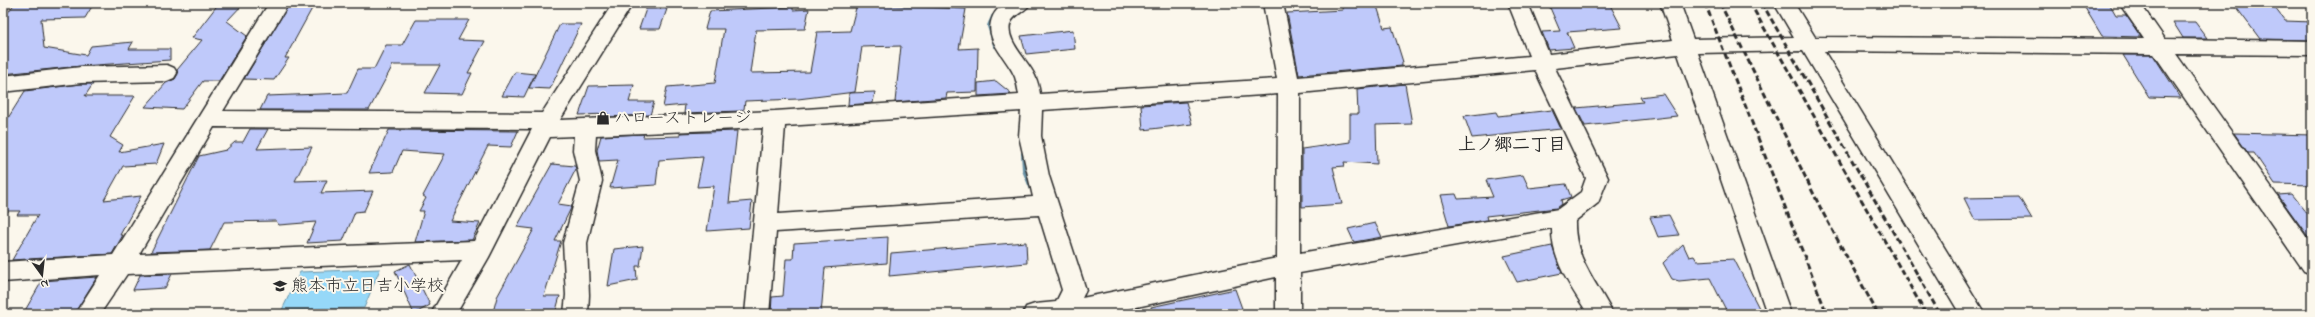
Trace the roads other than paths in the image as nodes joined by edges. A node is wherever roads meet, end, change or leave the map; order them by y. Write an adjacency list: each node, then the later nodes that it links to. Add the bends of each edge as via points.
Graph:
1 (279, 3): 18 (street)
2 (623, 3): 20 (street)
3 (1021, 3): 17 (street, via 1003,16 998,28 1025,76)
4 (1273, 3): 16 (street)
5 (1518, 3): 13 (street)
6 (1670, 3): 10 (street)
7 (1784, 3): 9 (street)
8 (2129, 3): 11 (street)
9 (1809, 44): 10 (street); 11 (street); 39 (street)
10 (1687, 46): 13 (street); 38 (street)
11 (2160, 47): 12 (street); 27 (street)
12 (2312, 48)
13 (1542, 62): 16 (street); 23 (street, via 1597,178 1590,197)
14 (167, 73): 15 (street, via 81,75)
15 (3, 84)
16 (1289, 86): 17 (street); 28 (street)
17 (1032, 103): 19 (street); 22 (street, via 1030,136)
18 (208, 119): 20 (street); 26 (street)
19 (775, 119): 21 (street); 24 (street)
20 (545, 125): 21 (street); 25 (street)
21 (586, 128): 33 (street, via 584,150 591,180 575,241 574,258 579,301)
22 (1047, 205): 24 (street); 30 (street, via 1074,290)
23 (1564, 217): 28 (street); 37 (street, via 1561,234 1569,262)
24 (764, 224): 34 (street)
25 (481, 250): 26 (street); 32 (street)
26 (121, 264): 29 (street); 31 (street)
27 (2312, 264)
28 (1288, 265): 30 (street); 36 (street)
29 (3, 272)
30 (1064, 313): 35 (street)
31 (87, 314)
32 (443, 314)
33 (576, 314)
34 (757, 314)
35 (1035, 314)
36 (1288, 314)
37 (1601, 314)
38 (1779, 314)
39 (1972, 314)

